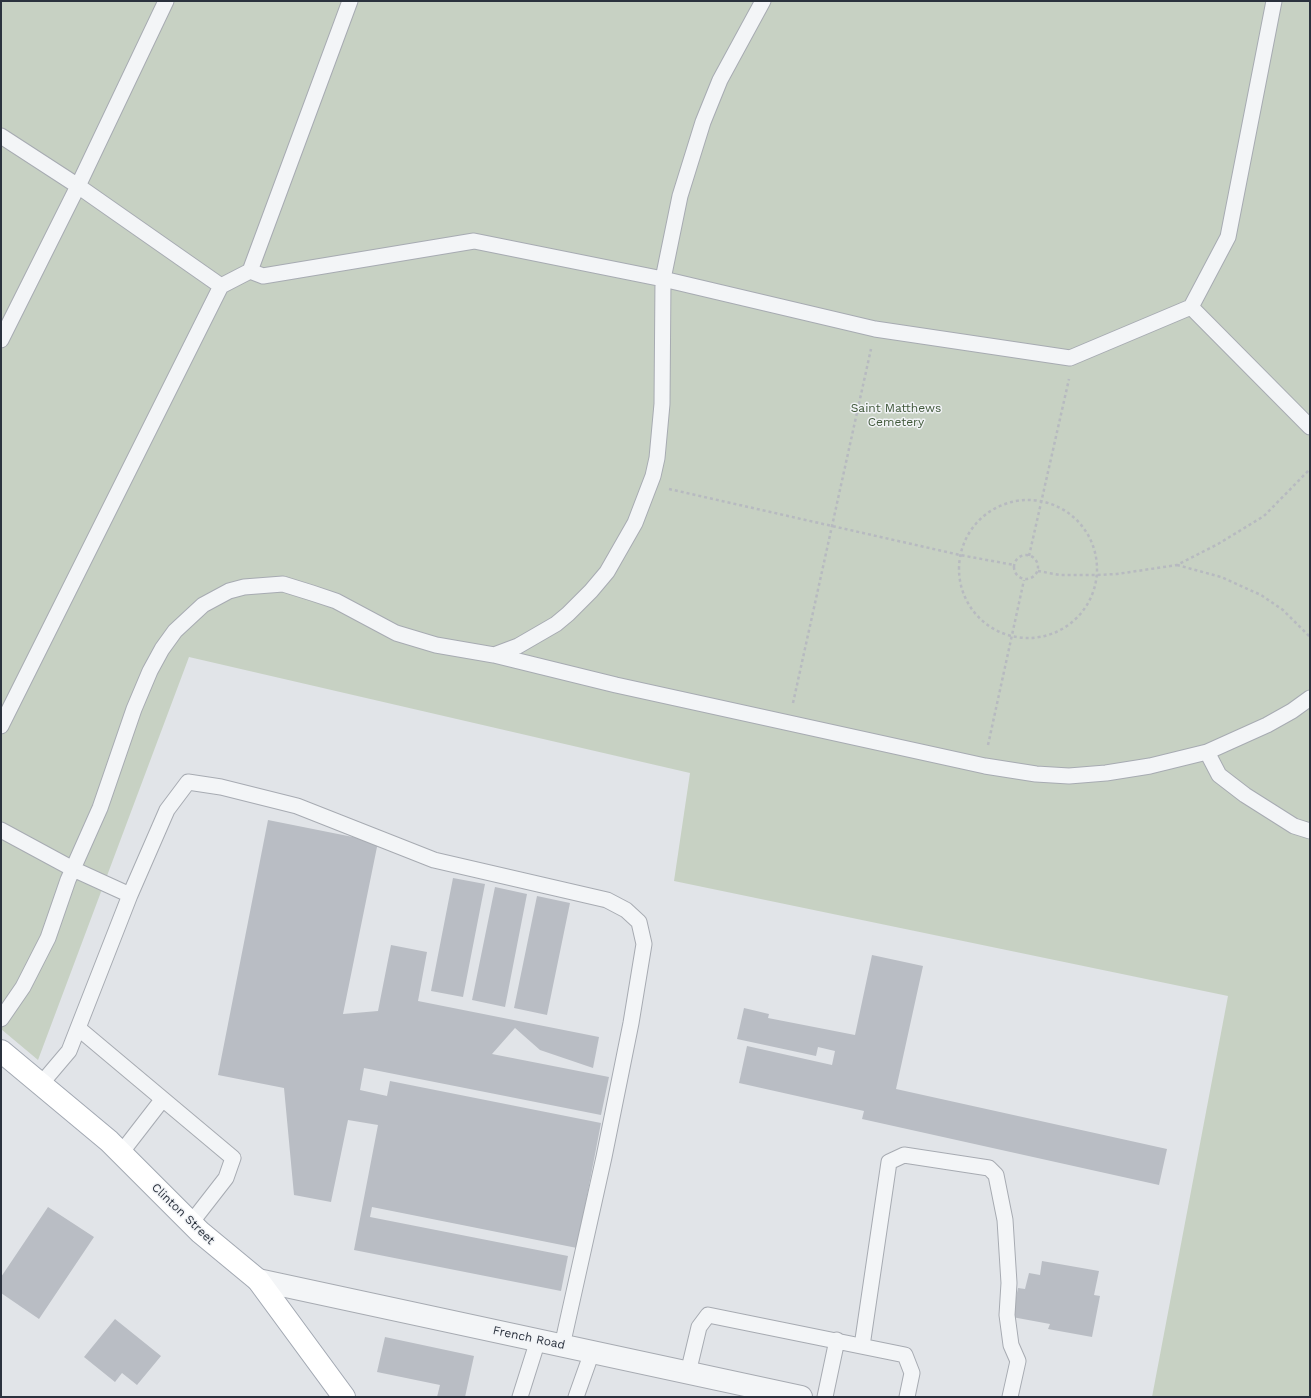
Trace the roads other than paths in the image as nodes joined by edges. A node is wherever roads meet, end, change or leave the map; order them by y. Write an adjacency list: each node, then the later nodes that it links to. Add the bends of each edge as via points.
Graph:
1 (166, 1): 6 (lane)
2 (350, 1): 7 (lane)
3 (763, 1): 8 (lane, via 720,80 703,122 684,178)
4 (1274, 1): 10 (lane, via 1228,236)
5 (1, 136): 6 (lane)
6 (78, 186): 9 (lane); 11 (lane)
7 (250, 271): 8 (lane, via 263,276 474,241); 9 (lane)
8 (664, 279): 10 (lane, via 875,329 1070,358); 13 (lane, via 660,425 656,458 650,485 627,539 607,572 556,624 518,646)
9 (221, 286): 15 (lane)
10 (1190, 307): 12 (lane)
11 (1, 340)
12 (1310, 427)
13 (494, 655): 16 (lane, via 563,674 985,766 1036,774 1069,776 1106,773 1150,766); 19 (lane, via 412,639 336,601 282,584 244,587 230,591 189,616 162,649 150,671 100,808)
14 (1310, 698): 16 (lane, via 1267,725)
15 (1, 726)
16 (1207, 752): 18 (lane, via 1219,775 1245,795 1289,823)
17 (1, 830): 19 (lane)
18 (1310, 831)
19 (73, 869): 20 (lane); 21 (lane, via 38,960)
20 (130, 895): 22 (lane); 31 (lane, via 167,810 188,782 221,787 297,806 434,860 607,900 626,910 639,922 644,944 631,1022)
21 (1, 1019)
22 (78, 1028): 24 (lane, via 69,1050); 25 (lane)
23 (1, 1051): 24 (main road, Clinton Street)
24 (41, 1084): 26 (main road, Clinton Street)
25 (162, 1100): 26 (lane); 27 (lane, via 233,1158 226,1178)
26 (121, 1153): 27 (main road, Clinton Street)
27 (191, 1223): 28 (main road, Clinton Street)
28 (258, 1280): 29 (street, French Road); 35 (main road, Clinton Street)
29 (538, 1340): 31 (street, French Road); 36 (lane)
30 (837, 1340): 32 (lane); 34 (lane, via 708,1314 699,1328); 39 (lane)
31 (562, 1346): 33 (street, French Road)
32 (862, 1346): 40 (lane, via 905,1354 912,1373); 41 (lane, via 889,1162 904,1155 989,1168 996,1175 1005,1220 1009,1283 1007,1315 1011,1345 1018,1361)
33 (592, 1352): 34 (street, French Road); 37 (lane)
34 (688, 1373): 38 (street, French Road)
35 (344, 1397)
36 (520, 1397)
37 (576, 1397)
38 (801, 1397)
39 (825, 1397)
40 (907, 1397)
41 (1010, 1397)

